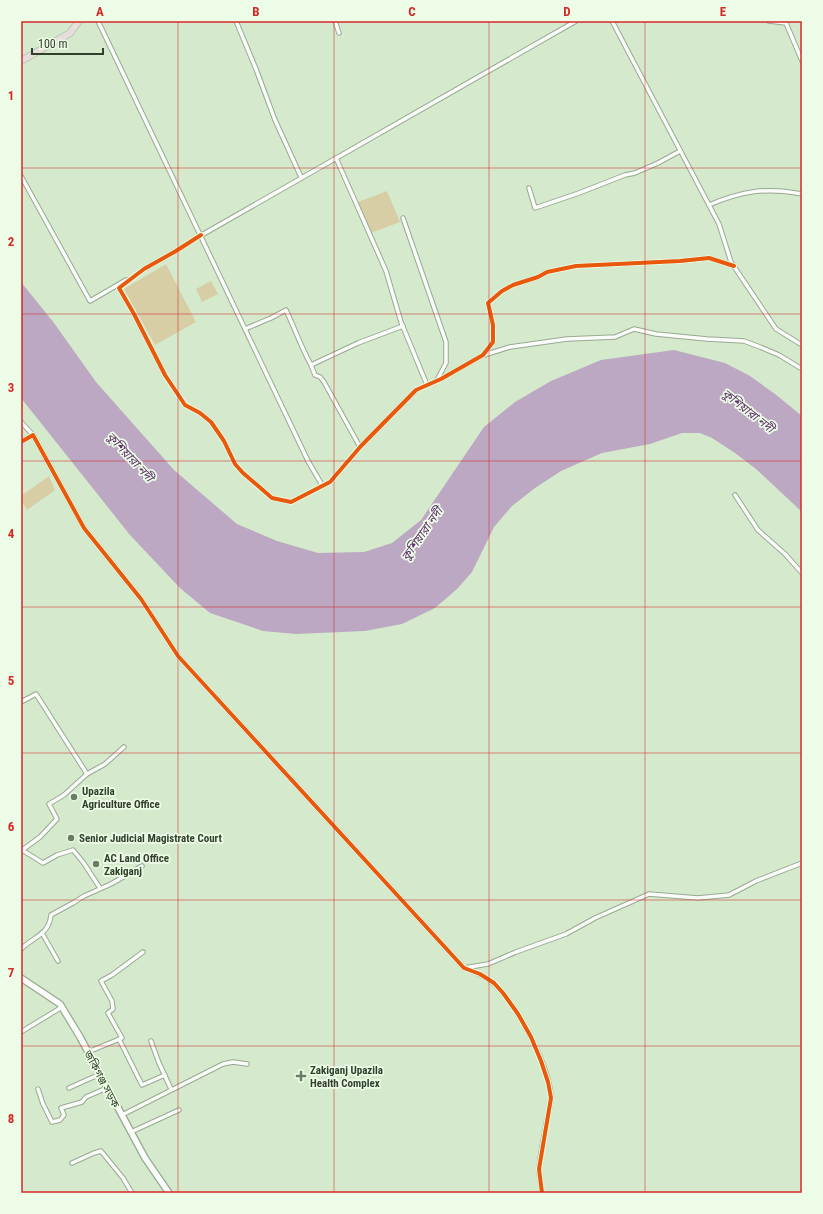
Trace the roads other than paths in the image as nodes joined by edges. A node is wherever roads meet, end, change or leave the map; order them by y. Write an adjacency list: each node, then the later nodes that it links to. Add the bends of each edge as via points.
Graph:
1 (79, 21): 9 (highway, via 70,33)
2 (98, 21): 19 (street)
3 (236, 21): 14 (street, via 275,120)
4 (334, 21): 8 (street)
5 (576, 21): 12 (street)
6 (612, 21): 11 (street)
7 (769, 21): 10 (street, via 786,23)
8 (339, 33)
9 (21, 61)
10 (802, 61)
11 (680, 151): 15 (street, via 658,163 535,208); 17 (street)
12 (336, 158): 14 (street); 21 (street, via 386,271)
13 (21, 176): 19 (street, via 90,301)
14 (301, 177): 19 (street)
15 (530, 188)
16 (802, 194): 17 (street, via 774,190 744,192)
17 (709, 205): 20 (street, via 719,224)
18 (403, 218): 27 (street, via 446,342 446,362)
19 (201, 235): 22 (street); 33 (street, via 144,269 119,288 184,405 211,422 242,473 272,498 291,502)
20 (734, 266): 23 (street, via 776,329); 24 (street, via 709,258 576,266 547,272 502,291 488,303 493,325 493,342)
21 (403, 326): 25 (street); 28 (street)
22 (245, 329): 25 (street, via 286,310); 33 (street)
23 (802, 345)
24 (483, 355): 26 (street, via 510,347 544,342 615,337 634,329 656,334 744,342 779,355); 27 (street)
25 (311, 365): 32 (street)
26 (802, 369)
27 (438, 380): 28 (street)
28 (427, 385): 32 (street, via 416,390)
29 (21, 422): 30 (street)
30 (33, 435): 31 (street); 47 (street, via 84,528 142,599 178,656)
31 (21, 442)
32 (360, 447): 33 (street, via 330,482)
33 (322, 485)
34 (735, 495): 35 (street, via 758,530)
35 (802, 573)
36 (21, 702): 38 (street, via 36,694)
37 (124, 747): 38 (street, via 106,764)
38 (87, 774): 39 (street, via 64,795 49,804 57,819 40,838)
39 (22, 850): 42 (street, via 43,863 73,850)
40 (802, 862): 47 (street, via 729,895 698,898 649,894 566,934 488,964)
41 (142, 866): 42 (street)
42 (100, 888): 43 (street, via 51,915 47,929)
43 (42, 933): 44 (street); 46 (street)
44 (21, 950)
45 (143, 952): 51 (street, via 101,981 112,1001 113,1010 108,1013 122,1038)
46 (58, 961)
47 (464, 968): 67 (street, via 480,974 503,993 531,1037 541,1061 551,1098 539,1169)
48 (21, 978): 49 (main road, জকিগঞ্জ সড়ক, via 60,1004)
49 (62, 1008): 50 (street); 53 (main road, জকিগঞ্জ সড়ক)
50 (21, 1032)
51 (119, 1040): 53 (street); 56 (street, via 142,1085)
52 (150, 1041): 56 (street)
53 (88, 1052): 55 (main road, জকিগঞ্জ সড়ক)
54 (247, 1064): 60 (street, via 223,1064)
55 (100, 1074): 57 (street); 58 (main road, জকিগঞ্জ সড়ক)
56 (165, 1075): 60 (street)
57 (69, 1088)
58 (107, 1088): 59 (street, via 86,1097 82,1102 61,1108 64,1115 60,1120 52,1122); 62 (main road, জকিগঞ্জ সড়ক)
59 (38, 1089)
60 (171, 1089): 62 (street)
61 (179, 1110): 63 (street)
62 (122, 1115): 63 (main road, জকিগঞ্জ সড়ক)
63 (131, 1132): 66 (main road, জকিগঞ্জ সড়ক)
64 (72, 1163): 65 (street, via 101,1151)
65 (132, 1193)
66 (169, 1193)
67 (542, 1193)

